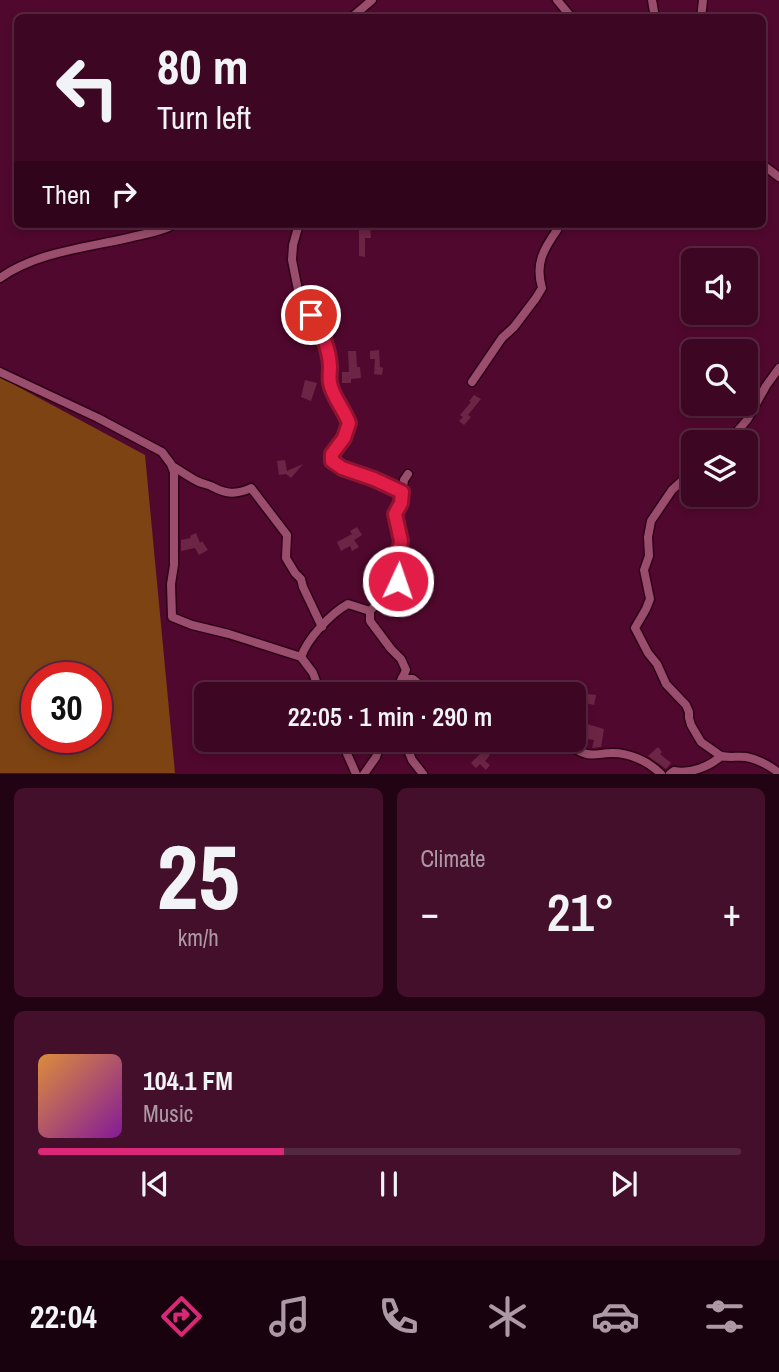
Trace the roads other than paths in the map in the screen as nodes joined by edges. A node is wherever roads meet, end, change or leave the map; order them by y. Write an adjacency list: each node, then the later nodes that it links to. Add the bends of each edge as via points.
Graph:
1 (372, 0): 3 (street)
2 (557, 0): 4 (street)
3 (356, 14)
4 (569, 14)
5 (163, 228): 8 (street, via 39,258)
6 (298, 228): 16 (street, via 292,260 299,290 321,330 334,396 349,423 332,461)
7 (556, 228): 11 (street, via 541,257 538,275 542,288)
8 (0, 278)
9 (779, 368): 12 (street)
10 (0, 372): 13 (street, via 162,452)
11 (472, 382)
12 (738, 430)
13 (172, 467): 18 (street, via 219,492 241,493 251,488 286,536 286,558 301,579); 19 (street, via 172,617)
14 (408, 474): 16 (street)
15 (681, 482): 28 (street, via 651,521 645,570 650,599 635,628 666,684 686,705 701,742)
16 (402, 492): 17 (street, via 395,514 404,558 402,573)
17 (370, 611): 18 (street, via 348,604); 20 (street, via 370,621 401,659 406,670)
18 (322, 627): 19 (street)
19 (301, 657): 21 (street)
20 (402, 678): 22 (street); 23 (street)
21 (316, 682)
22 (400, 682)
23 (417, 682)
24 (346, 752): 30 (street)
25 (378, 752): 31 (street)
26 (409, 752): 32 (street)
27 (582, 752): 33 (street, via 628,755)
28 (721, 756): 29 (street, via 746,757); 34 (street, via 699,770)
29 (779, 773)
30 (356, 774)
31 (364, 774)
32 (423, 774)
33 (661, 774)
34 (670, 774)

